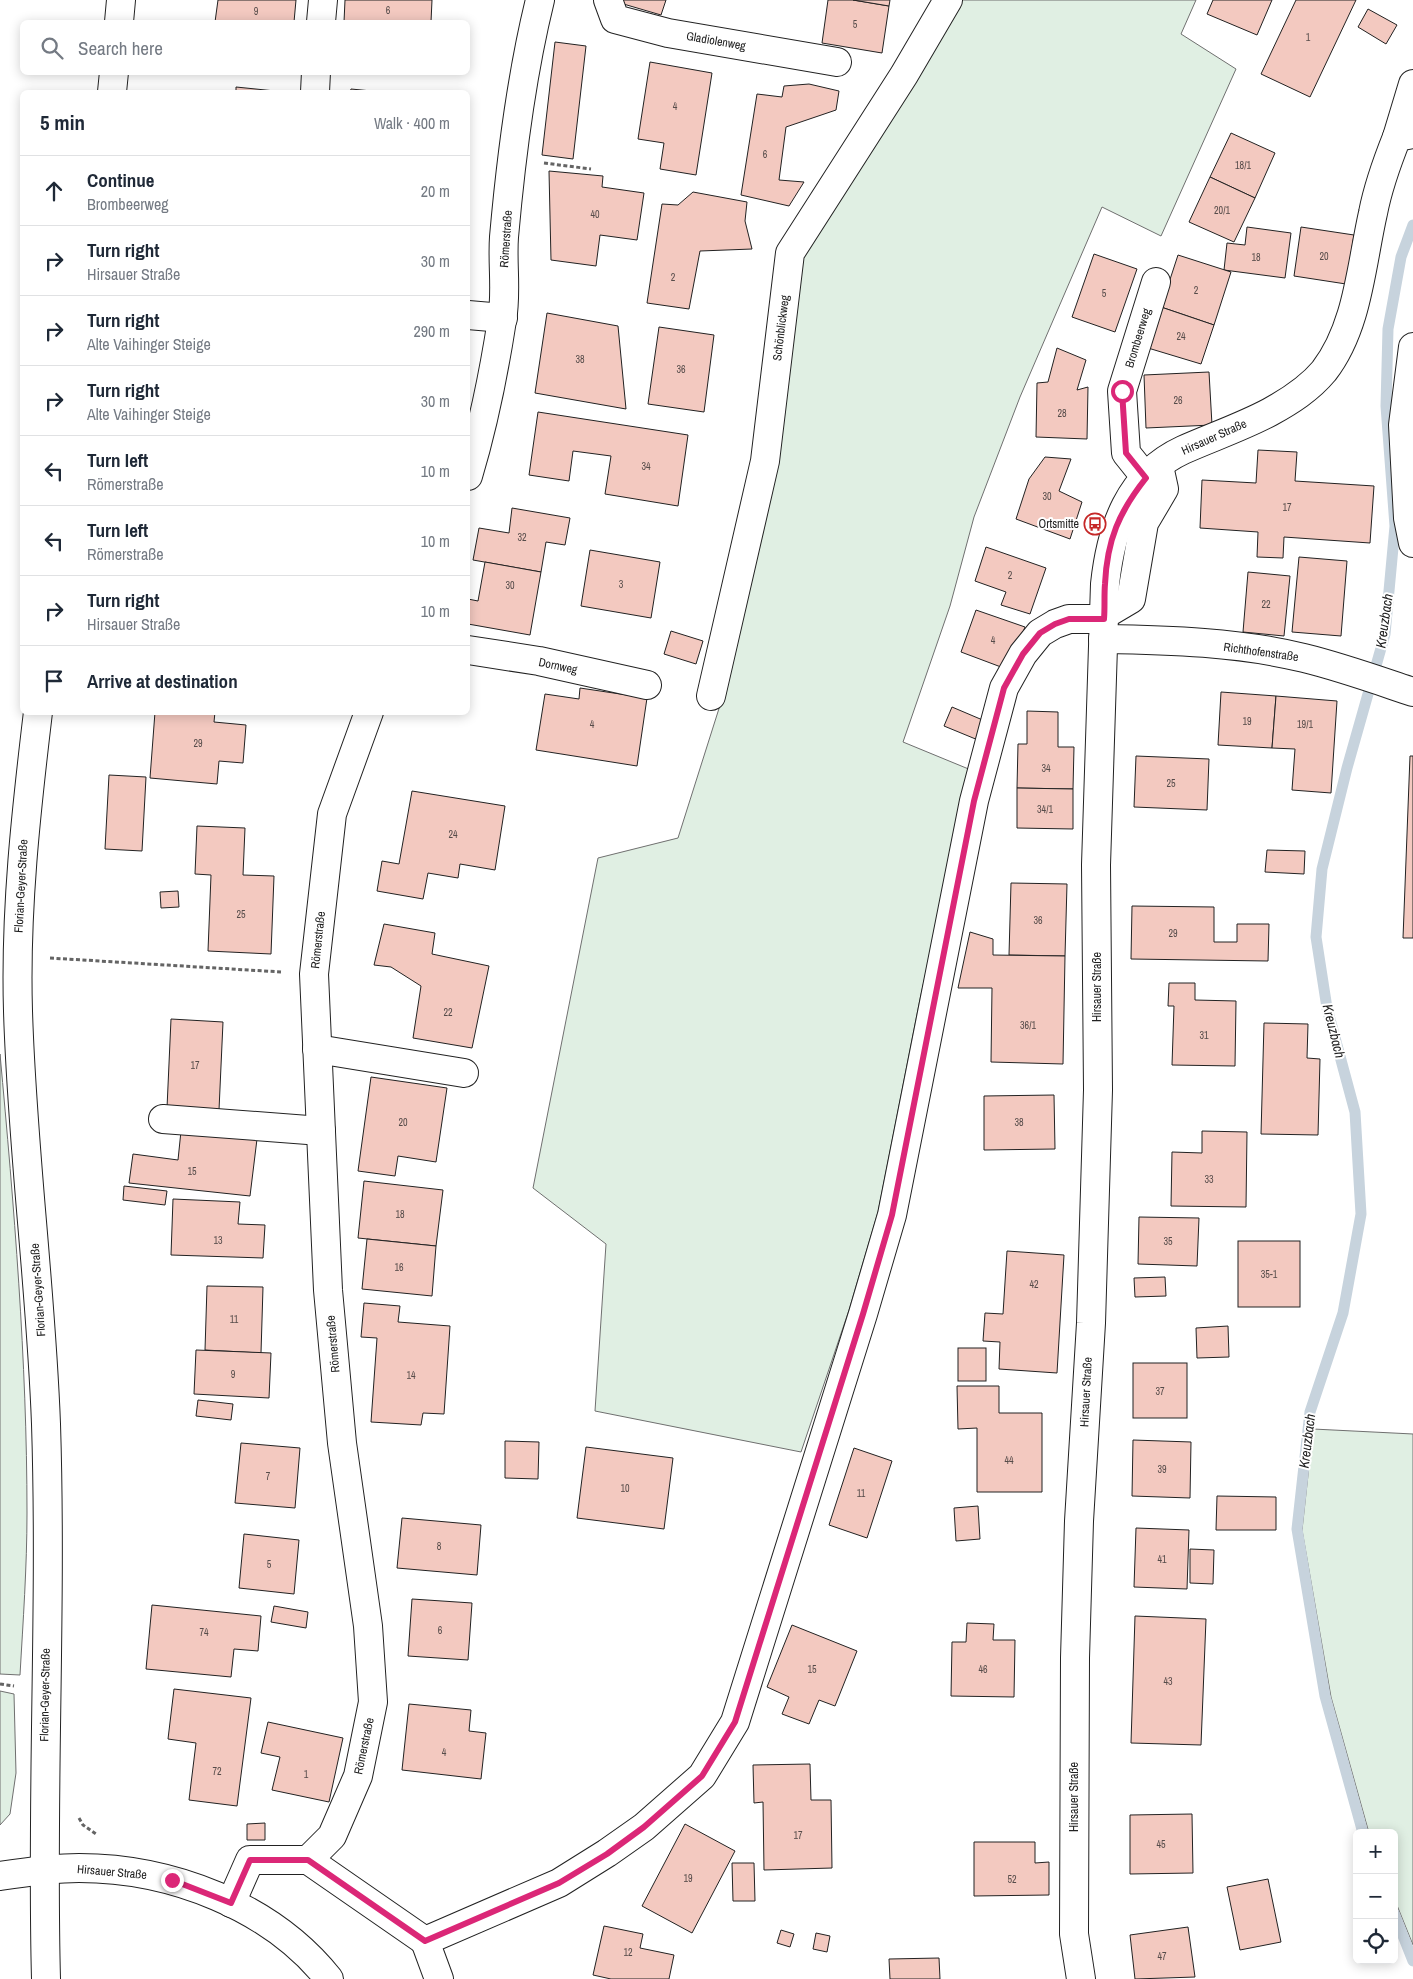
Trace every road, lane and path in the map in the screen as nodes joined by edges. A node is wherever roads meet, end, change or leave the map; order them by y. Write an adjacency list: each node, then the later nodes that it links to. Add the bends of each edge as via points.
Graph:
1 (121, 0): 6 (street)
2 (323, 0): 7 (street)
3 (540, 0): 15 (street, Römerstraße, via 531,37)
4 (608, 0): 8 (street, Gladiolenweg, via 615,19 668,32)
5 (948, 0): 28 (street, Schönblickweg, via 790,253 765,461)
6 (119, 20)
7 (321, 20)
8 (837, 62)
9 (114, 75): 12 (street)
10 (316, 75): 13 (street)
11 (1413, 84): 14 (street, Hirsauer Straße)
12 (112, 90)
13 (315, 90)
14 (1405, 136): 22 (street, Hirsauer Straße, via 1382,175 1358,296 1342,339 1324,371 1297,397 1181,451)
15 (513, 158): 16 (path); 19 (street, Römerstraße, via 504,238)
16 (590, 169)
17 (1156, 282): 22 (street, Brombeerweg, via 1122,391 1126,453)
18 (470, 315): 19 (street)
19 (503, 318): 21 (street, Römerstraße)
20 (1413, 347): 23 (street, via 1403,425 1408,518)
21 (470, 469)
22 (1152, 472): 24 (street, Hirsauer Straße, via 1127,502 1114,529 1105,576)
23 (1413, 543)
24 (1104, 624): 27 (street, Richthofenstraße, via 1153,640 1256,649 1302,657); 41 (street, Richthofenstraße, via 1069,619 1040,633 1023,654 1004,688 974,801 892,1215 735,1722 702,1776 644,1827 607,1854 559,1883); 45 (street, Hirsauer Straße, via 1096,865 1098,1090 1075,1658 1074,1934)
25 (470, 650): 26 (street, Dornweg, via 540,661)
26 (647, 684)
27 (1403, 689)
28 (711, 696)
29 (38, 715): 31 (street, Florian-Geyer-Straße, via 24,822)
30 (367, 715): 32 (street, Römerstraße, via 332,814)
31 (18, 951): 32 (path, via 37,958); 38 (street, Florian-Geyer-Straße, via 19,1050 46,1427)
32 (314, 974): 33 (street, Römerstraße)
33 (317, 1049): 34 (street); 36 (street, Römerstraße)
34 (464, 1073)
35 (163, 1119): 36 (street)
36 (321, 1131): 37 (street, Römerstraße, via 328,1290 342,1443 368,1626 374,1702 358,1776 332,1836)
37 (308, 1860): 40 (street, via 250,1860); 41 (street)
38 (43, 1870): 39 (street, Hirsauer Straße); 40 (street, Hirsauer Straße, via 79,1868 142,1873 172,1880); 42 (street, Florian-Geyer-Straße)
39 (0, 1876)
40 (231, 1903): 43 (street, Hirsauer Straße, via 277,1930)
41 (425, 1941): 44 (street)
42 (46, 1979)
43 (329, 1979)
44 (440, 1979)
45 (1081, 1979)

